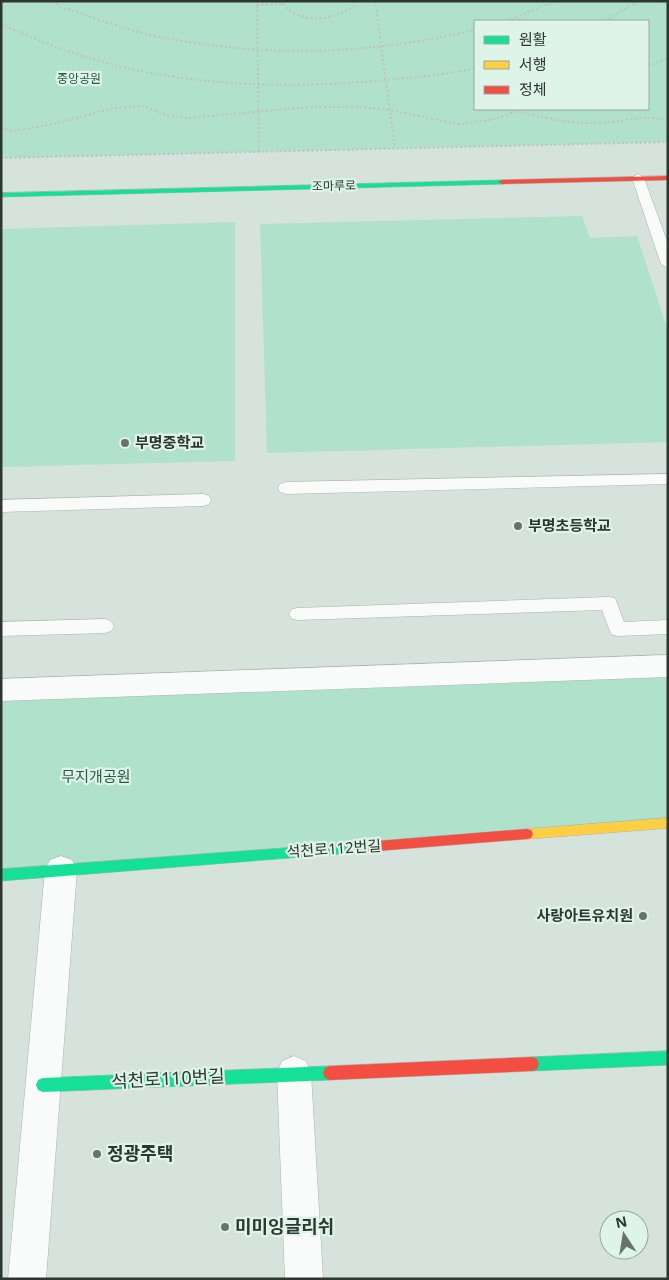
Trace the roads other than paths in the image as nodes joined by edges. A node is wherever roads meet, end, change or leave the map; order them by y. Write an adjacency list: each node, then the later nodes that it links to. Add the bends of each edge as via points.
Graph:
1 (638, 178): 2 (street, 조마루로); 3 (street, 조마루로); 4 (lane)
2 (668, 178)
3 (1, 195)
4 (668, 264)
5 (668, 479): 6 (lane)
6 (286, 488)
7 (203, 500): 8 (lane)
8 (1, 506)
9 (298, 614): 11 (lane, via 609,603 617,629)
10 (105, 626): 12 (lane)
11 (668, 627)
12 (1, 629)
13 (668, 666): 14 (street)
14 (1, 690)
15 (668, 823): 16 (street, 석천로112번길)
16 (61, 870): 17 (street, 석천로112번길); 20 (street)
17 (1, 875)
18 (668, 1058): 19 (street, 석천로110번길)
19 (294, 1073): 20 (street, 석천로110번길); 22 (street)
20 (43, 1085): 21 (street)
21 (27, 1279)
22 (304, 1279)

